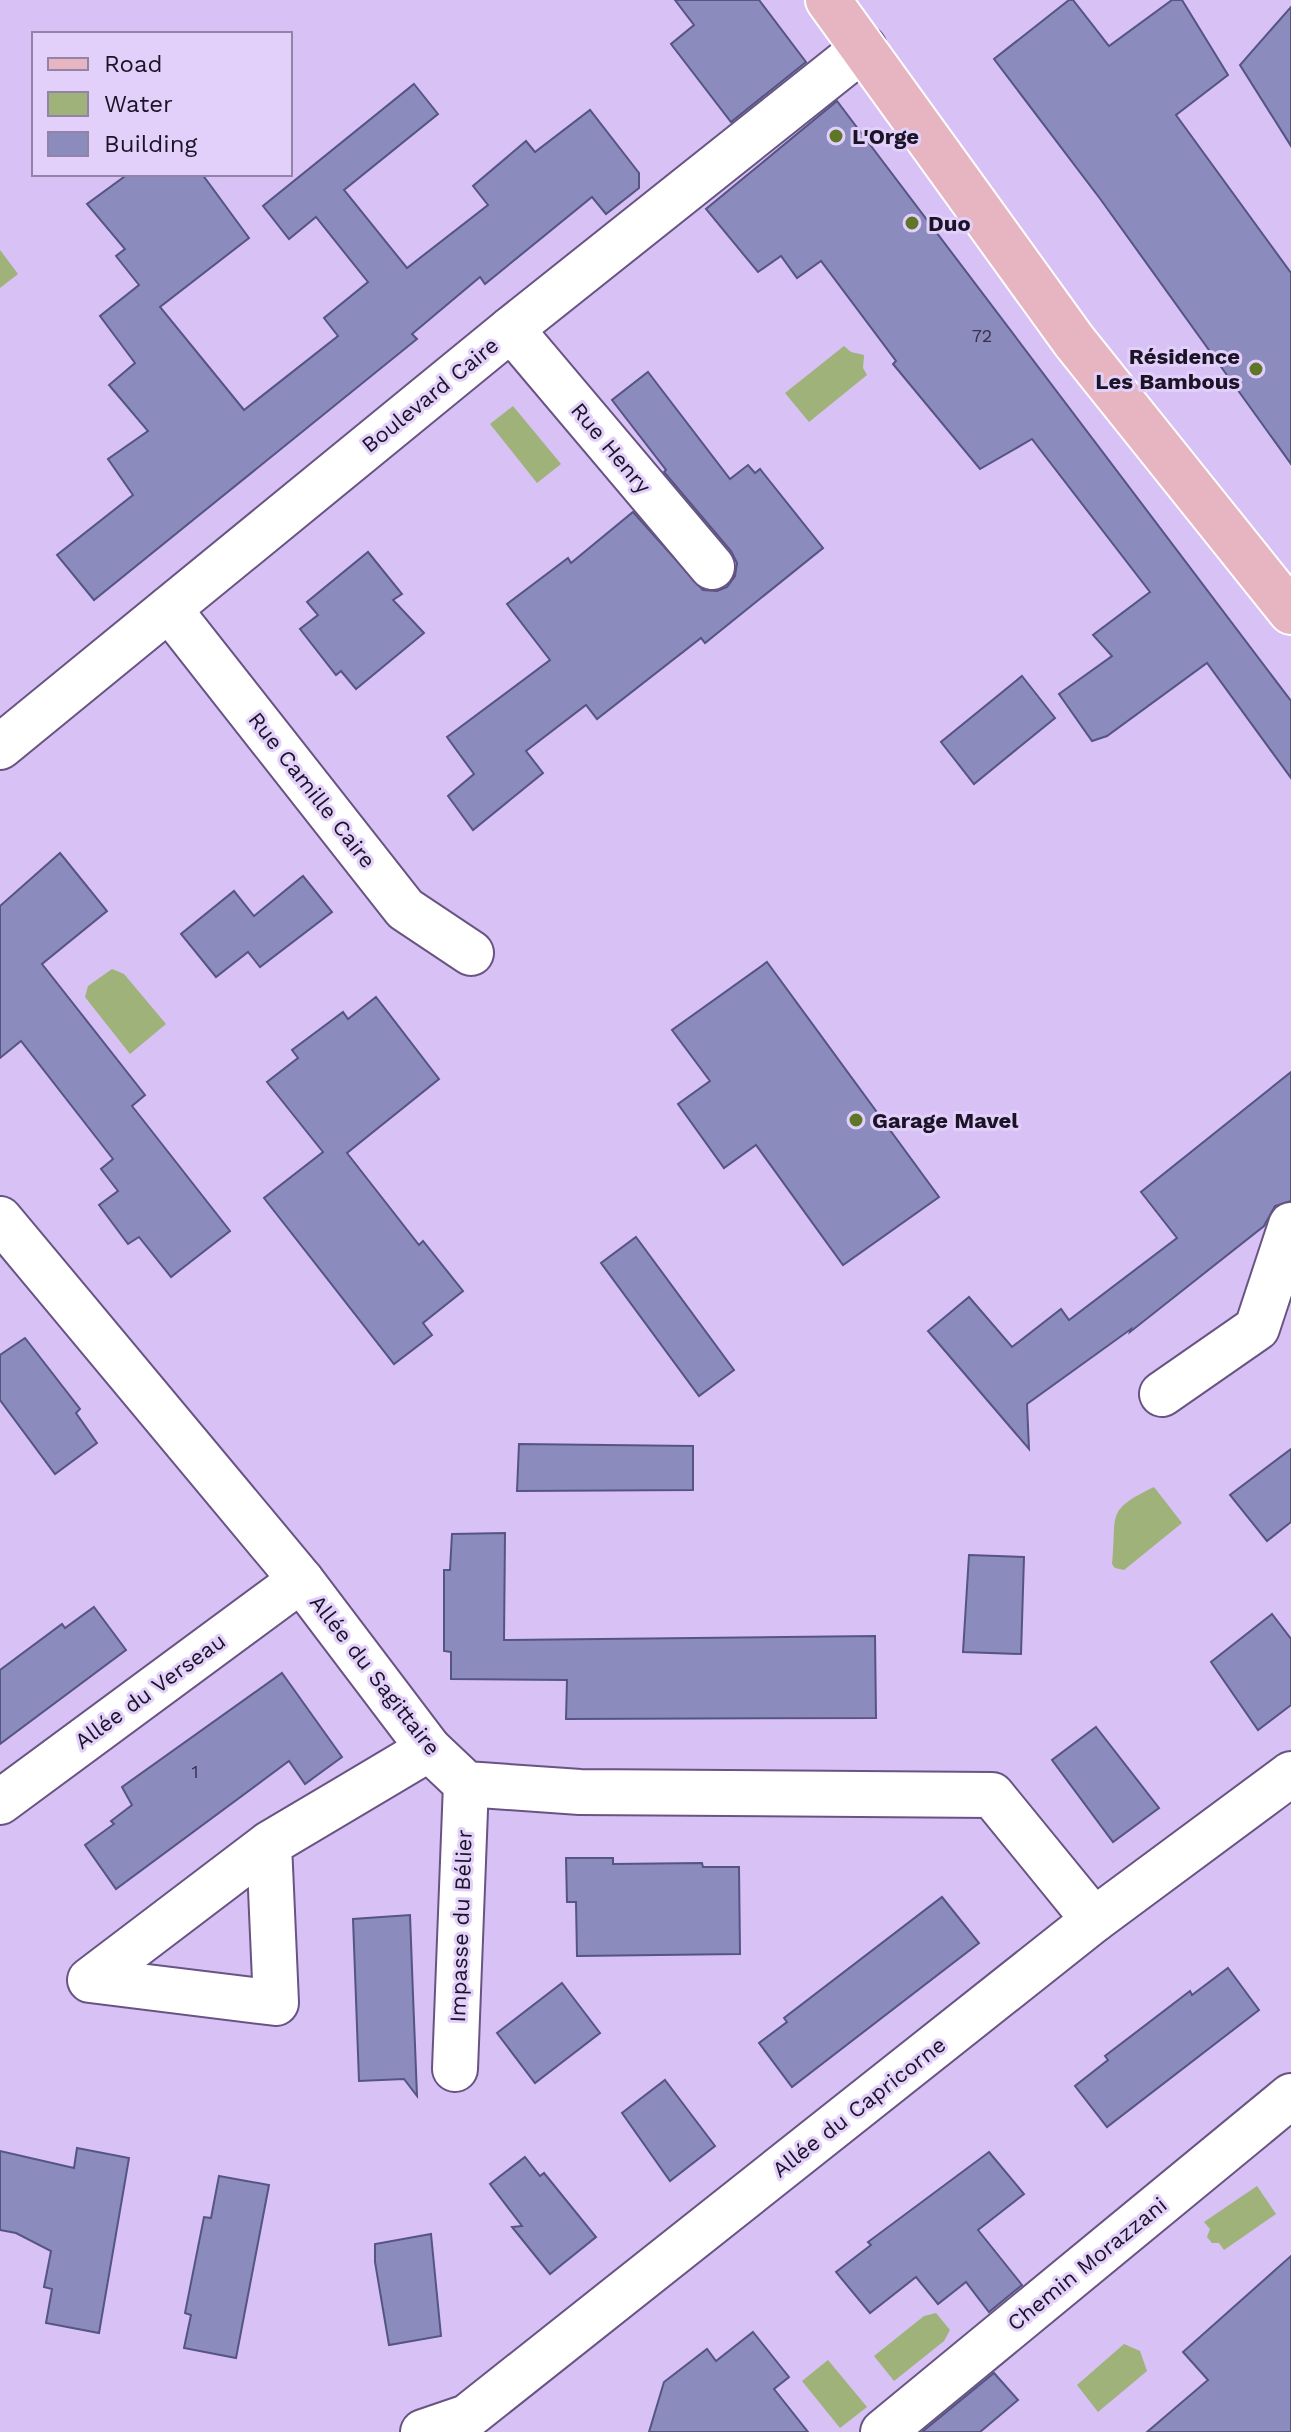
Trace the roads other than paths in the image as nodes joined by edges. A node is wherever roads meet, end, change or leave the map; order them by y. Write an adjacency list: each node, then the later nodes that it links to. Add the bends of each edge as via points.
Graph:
1 (828, 0): 2 (main road)
2 (864, 48): 3 (street, Boulevard Caire); 6 (main road, via 1074,341)
3 (511, 329): 4 (street, Rue Henry); 5 (street, Boulevard Caire)
4 (712, 567)
5 (169, 609): 7 (street, Boulevard Caire); 8 (street, Rue Camille Caire, via 405,909)
6 (1291, 612)
7 (0, 747)
8 (471, 953)
9 (2, 1224): 12 (street, Allée du Sagittaire)
10 (1291, 1225): 11 (street, via 1257,1328)
11 (1162, 1394)
12 (301, 1580): 13 (street, Allée du Sagittaire); 16 (street, Allée du Verseau)
13 (429, 1749): 15 (street, Allée du Sagittaire); 17 (street)
14 (1291, 1774): 18 (street, Allée du Capricorne)
15 (466, 1784): 18 (street, via 580,1792 992,1795); 19 (street, Impasse du Bélier)
16 (0, 1802)
17 (269, 1844): 17 (street, via 245,1862 90,1980 276,2003)
18 (1094, 1920): 21 (street, Allée du Capricorne, via 467,2417)
19 (455, 2069)
20 (1291, 2096): 22 (street, Chemin Morazzani)
21 (423, 2432)
22 (883, 2432)

